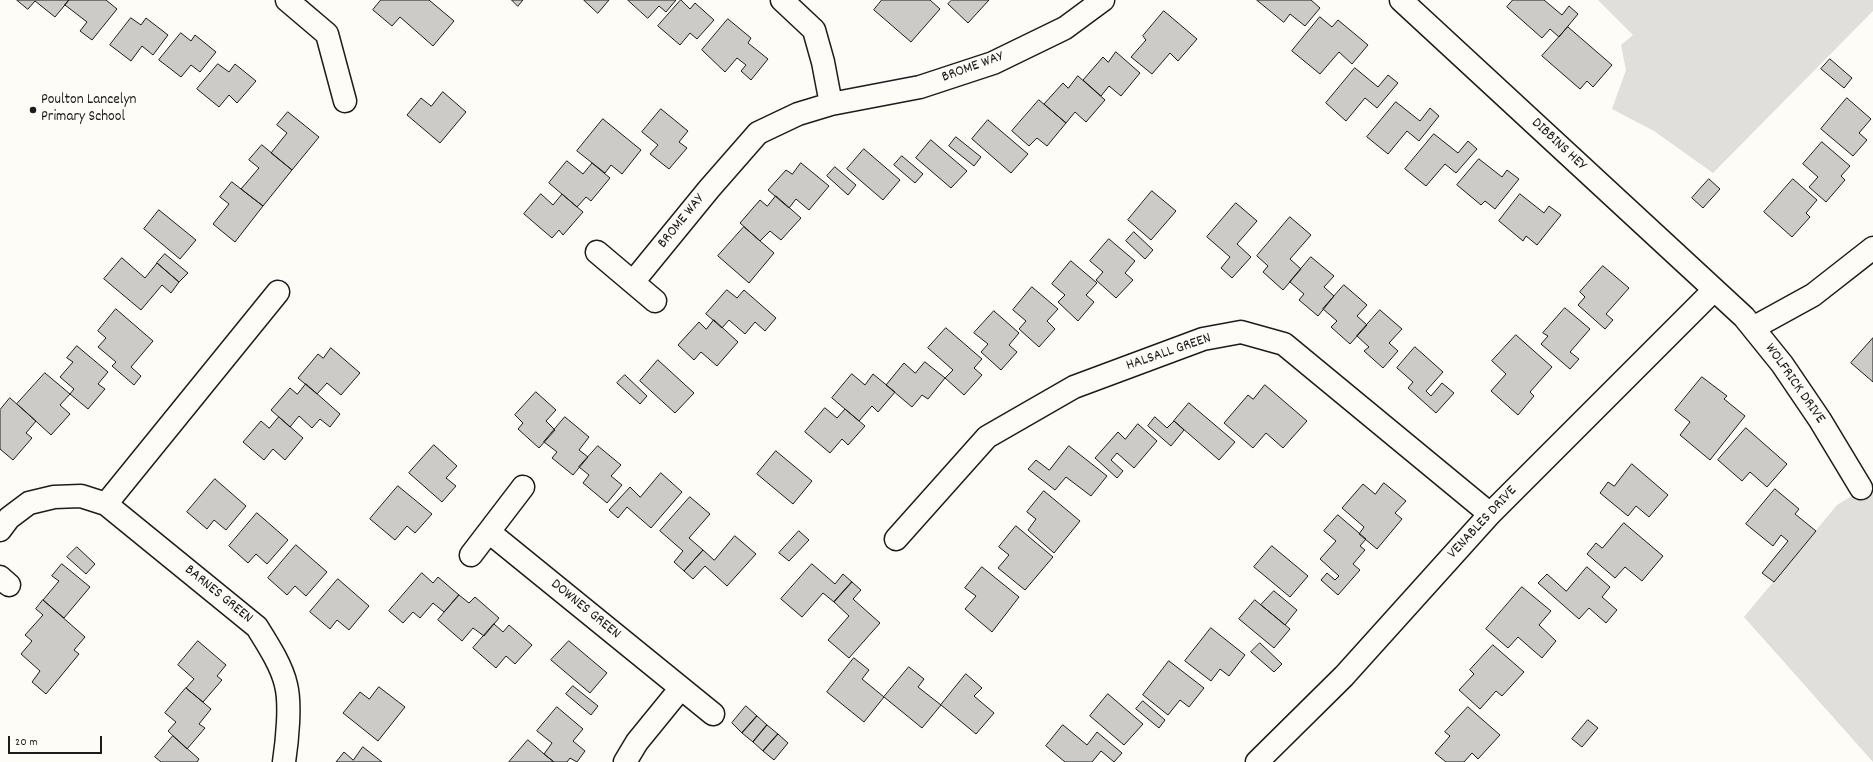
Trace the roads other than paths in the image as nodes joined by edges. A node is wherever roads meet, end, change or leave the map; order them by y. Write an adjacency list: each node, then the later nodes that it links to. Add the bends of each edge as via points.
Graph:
1 (287, 0): 5 (street, via 327,34)
2 (782, 0): 6 (street, via 814,30)
3 (1103, 0): 6 (street, BROME WAY, via 1065,28 993,63 920,87)
4 (1401, 0): 10 (street, DIBBINS HEY)
5 (345, 101)
6 (831, 104): 9 (street, BROME WAY, via 798,114 758,132)
7 (1873, 248): 13 (street, via 1813,295)
8 (597, 252): 9 (street)
9 (633, 282): 12 (street)
10 (1714, 290): 13 (street, WOLFRICK DRIVE); 17 (street, VENABLES DRIVE)
11 (278, 292): 16 (street)
12 (655, 301)
13 (1753, 328): 15 (street, WOLFRICK DRIVE, via 1782,364 1820,420)
14 (524, 487): 19 (street)
15 (1861, 488)
16 (106, 504): 18 (street, BARNES GREEN, via 81,496 54,497 29,503 9,518); 24 (street, BARNES GREEN, via 257,626 286,684)
17 (1490, 514): 20 (street, HALSALL GREEN, via 1284,344 1241,332 1203,339 1074,387 987,437); 26 (street, VENABLES DRIVE, via 1344,676)
18 (0, 530)
19 (489, 532): 21 (street); 22 (street, DOWNES GREEN)
20 (896, 539)
21 (470, 554)
22 (681, 688): 23 (street, DOWNES GREEN); 25 (street, via 637,742)
23 (713, 714)
24 (284, 762)
25 (625, 762)
26 (1257, 762)

